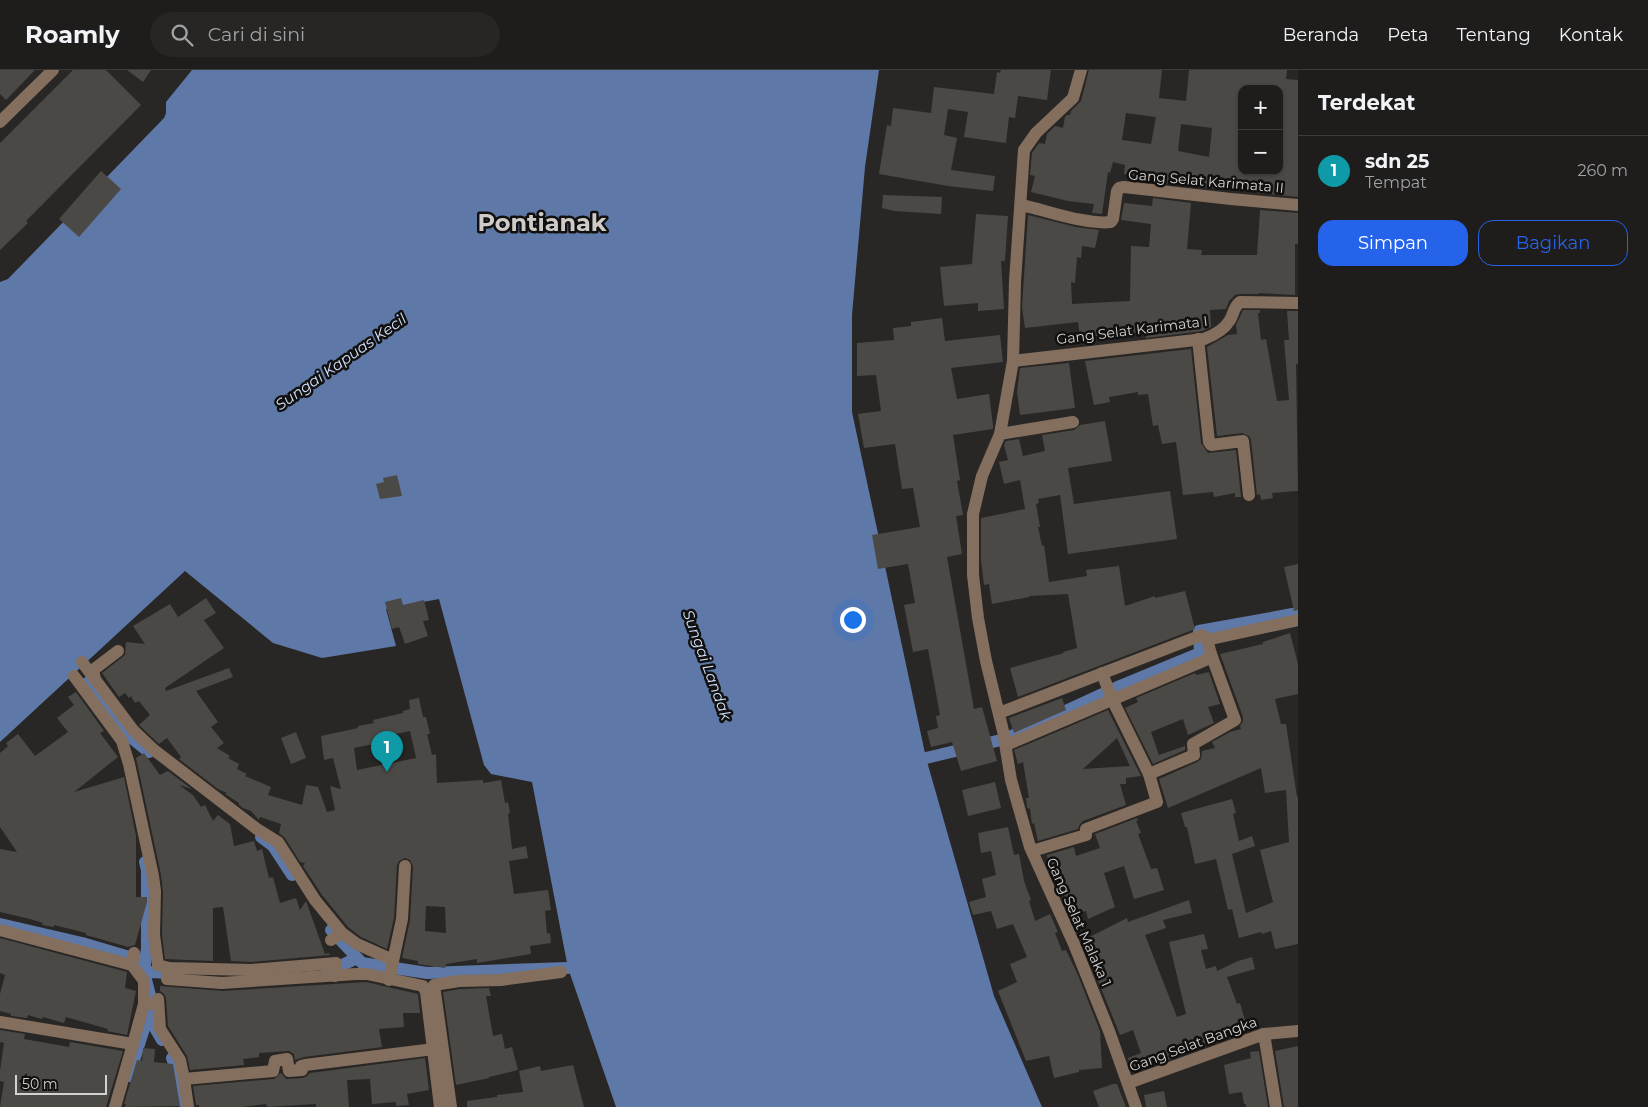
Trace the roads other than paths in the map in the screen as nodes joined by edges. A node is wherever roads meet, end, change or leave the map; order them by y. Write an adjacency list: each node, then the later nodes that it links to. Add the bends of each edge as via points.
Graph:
1 (53, 70): 3 (street)
2 (1081, 70): 5 (street, Gang Selat Malaka 1, via 1073,98 1036,132 1024,150)
3 (0, 122)
4 (1298, 204): 5 (street, Gang Selat Karimata II, via 1124,187 1117,191 1113,220 1105,223)
5 (1020, 205): 8 (street, Gang Selat Malaka 1)
6 (1298, 303): 7 (street, Gang Selat Karimata I, via 1240,302 1223,329 1216,335)
7 (1198, 339): 8 (street, Gang Selat Karimata I); 11 (street, via 1209,442 1211,445 1243,441)
8 (1013, 360): 10 (street, Gang Selat Malaka 1)
9 (1073, 422): 10 (street)
10 (1000, 434): 21 (street, Gang Selat Malaka 1, via 978,490 972,533 978,618)
11 (1249, 494)
12 (1297, 623): 13 (street)
13 (1209, 640): 15 (street); 17 (street, via 1202,635)
14 (118, 651): 19 (street, via 93,670)
15 (1211, 654): 20 (street, via 1208,659); 23 (street, via 1235,720 1193,744 1194,756)
16 (82, 662): 19 (street)
17 (1102, 673): 20 (street); 21 (street)
18 (74, 676): 31 (street, via 122,741 129,764 153,876 158,965 168,973 222,983 250,976 335,970)
19 (95, 679): 27 (street, via 133,730 154,750 278,842 315,900)
20 (1112, 699): 22 (street); 23 (street)
21 (998, 713): 22 (street, Gang Selat Malaka 1)
22 (1006, 745): 24 (street, Gang Selat Malaka 1, via 1020,814)
23 (1150, 774): 24 (street, via 1156,802 1086,829 1086,835)
24 (1032, 851): 40 (street, Gang Selat Malaka 1, via 1074,944)
25 (406, 866): 29 (street, via 402,919)
26 (0, 930): 33 (street, via 133,959 144,981)
27 (342, 933): 28 (street); 29 (street)
28 (331, 940)
29 (393, 960): 31 (street)
30 (562, 972): 32 (street)
31 (389, 980): 32 (street)
32 (429, 986): 38 (street, via 426,992); 41 (street)
33 (144, 1004): 37 (street); 39 (street, via 158,1002 160,1029 180,1060)
34 (0, 1022): 37 (street)
35 (1298, 1030): 36 (street, Gang Selat Bangka)
36 (1264, 1034): 40 (street, Gang Selat Bangka); 45 (street)
37 (133, 1044): 42 (street)
38 (434, 1049): 39 (street, via 306,1065 301,1066 302,1070 289,1071 287,1060 281,1060 275,1061 273,1071); 41 (street)
39 (184, 1079): 43 (street)
40 (1128, 1083): 44 (street, Gang Selat Malaka 1)
41 (445, 1102)
42 (115, 1107)
43 (188, 1107)
44 (1136, 1107)
45 (1276, 1107)

